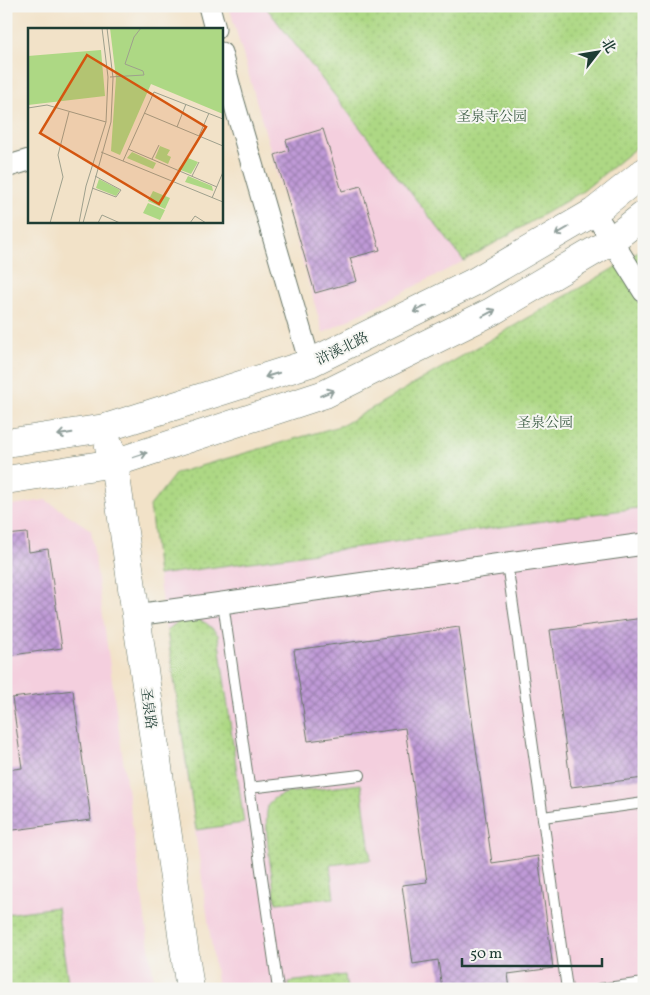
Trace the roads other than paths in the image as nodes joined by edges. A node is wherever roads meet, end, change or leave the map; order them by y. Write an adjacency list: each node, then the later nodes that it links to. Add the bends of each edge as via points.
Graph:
1 (209, 6): 2 (street)
2 (215, 28)
3 (222, 61): 4 (street)
4 (227, 101): 12 (street)
5 (28, 160): 6 (street)
6 (6, 167)
7 (644, 172): 8 (main road, 浒溪北路)
8 (594, 212): 10 (street); 12 (main road, 浒溪北路, one-way to 12, via 476,281)
9 (644, 216): 10 (main road)
10 (612, 241): 11 (street); 15 (main road, one-way to 10, via 325,394 491,312)
11 (644, 292)
12 (310, 363): 13 (main road, 浒溪北路, one-way to 13)
13 (105, 428): 14 (main road, 浒溪北路, one-way to 14); 15 (main road, 圣泉路)
14 (6, 443)
15 (114, 463): 16 (main road); 20 (main road, 圣泉路)
16 (6, 480)
17 (644, 544): 18 (street)
18 (508, 563): 19 (street); 24 (lane)
19 (224, 603): 20 (street); 22 (lane)
20 (136, 615): 26 (main road, 圣泉路)
21 (360, 775): 22 (lane)
22 (249, 788): 27 (lane)
23 (644, 803): 24 (lane)
24 (543, 817): 28 (lane)
25 (644, 983): 29 (lane)
26 (190, 989)
27 (278, 989)
28 (567, 989)
29 (599, 989)

